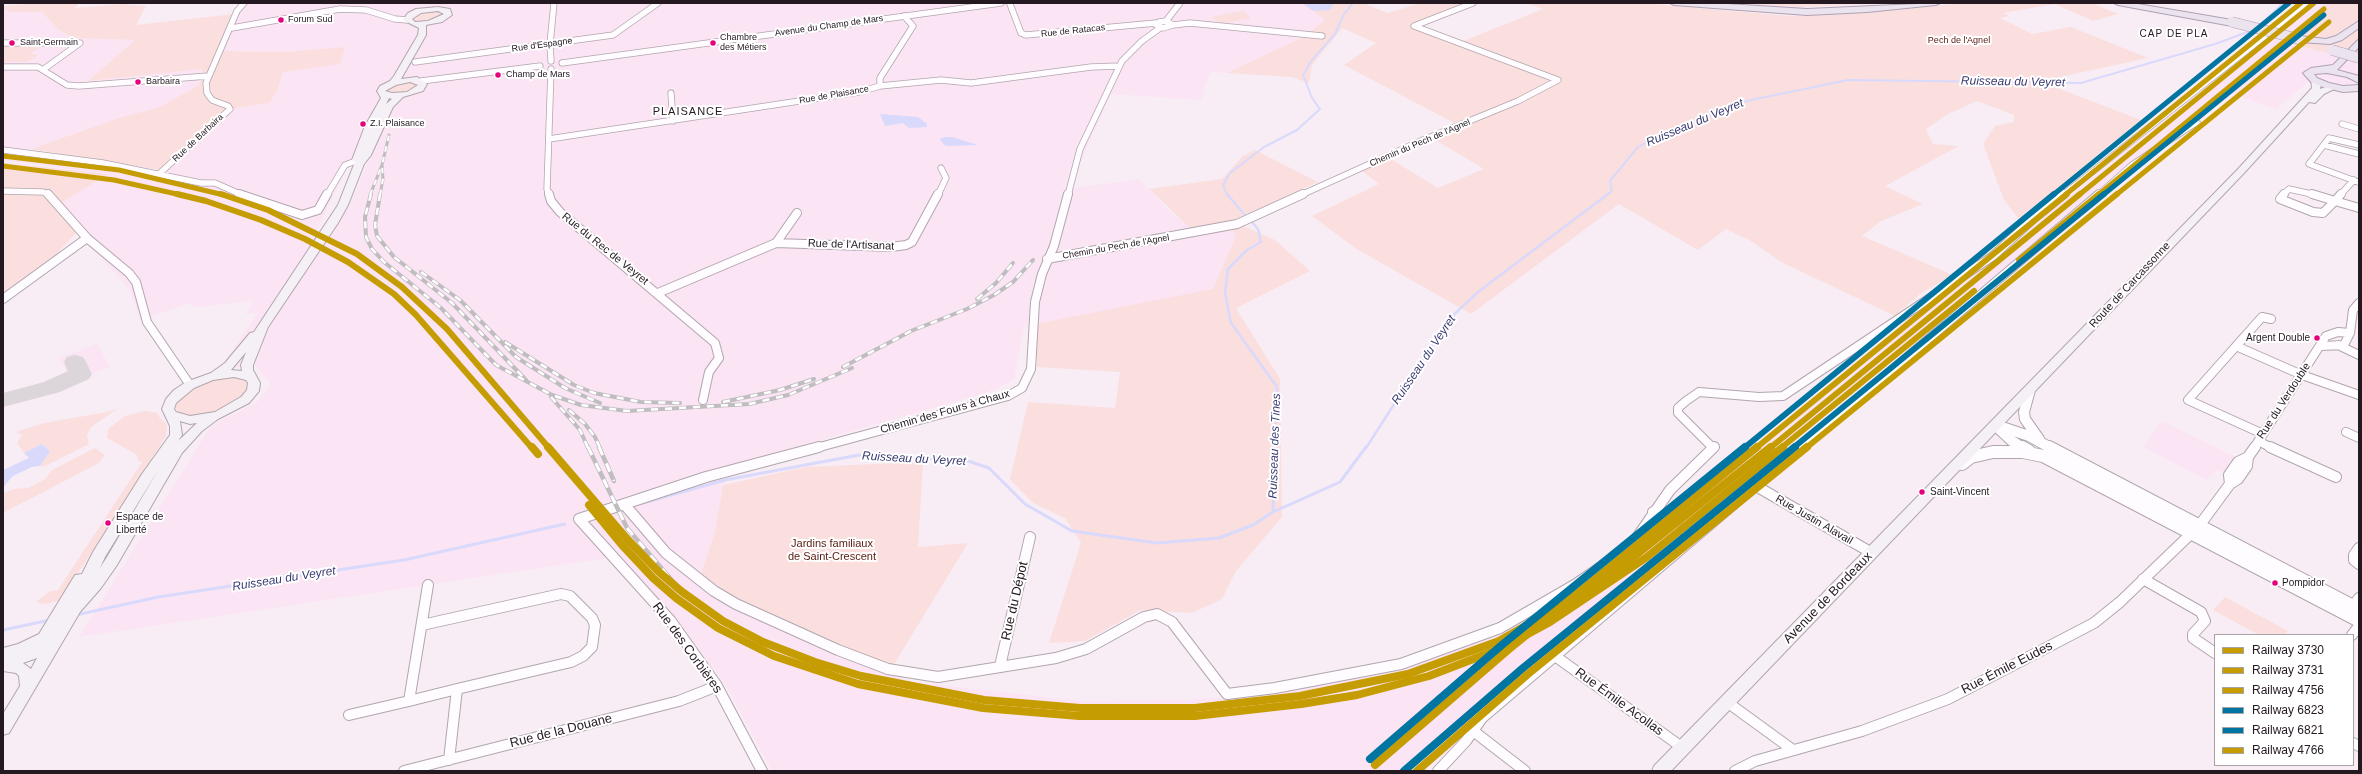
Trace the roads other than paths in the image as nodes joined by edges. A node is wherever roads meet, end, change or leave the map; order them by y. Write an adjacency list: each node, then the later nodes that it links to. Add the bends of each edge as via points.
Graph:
1 (244, 3): 24 (street, Rue de Barbaira, via 237,11)
2 (554, 3): 29 (street)
3 (658, 3): 29 (street, Rue d'Espagne, via 613,35)
4 (1007, 3): 15 (street, Avenue du Champ de Mars); 23 (street, Rue de Ratacas, via 1021,33 1026,36 1146,23)
5 (1180, 3): 17 (street)
6 (1473, 3): 74 (street, Chemin du Pech de l'Agnel, via 1414,26 1558,80 1518,101 1423,140 1237,224)
7 (1674, 3): 10 (main road, via 1807,12 1867,10)
8 (1695, 3): 9 (main road, via 1821,10)
9 (1919, 3)
10 (1936, 3)
11 (2118, 3): 19 (main road)
12 (2130, 3): 19 (main road)
13 (2307, 3): 105 (street, via 2034,218 1993,256 1783,396 1758,397 1699,392 1686,401 1678,408 1678,413 1714,447 1670,490)
14 (447, 6): 16 (main road); 18 (main road, via 449,13 446,17)
15 (904, 16): 33 (street, Avenue du Champ de Mars); 47 (street, via 912,26 880,78)
16 (409, 17): 20 (main road); 24 (street, via 389,17 366,10 340,9)
17 (1166, 21): 22 (street); 23 (street)
18 (435, 22): 20 (main road); 32 (main road)
19 (2232, 22): 26 (main road, bridge)
20 (418, 24): 45 (main road, via 423,27 422,35)
21 (2359, 24): 26 (main road, via 2327,42)
22 (1173, 25): 23 (street); 25 (street, via 1190,23)
23 (1158, 26): 35 (street, Chemin des Fours à Chaux)
24 (232, 28): 41 (street, Rue de Barbaira)
25 (1322, 36)
26 (2298, 39): 30 (main road, bridge, via 2332,50)
27 (2359, 42): 39 (main road, via 2336,67)
28 (3, 43): 37 (street, via 80,43)
29 (550, 44): 31 (street); 32 (street, Rue d'Espagne)
30 (2358, 54): 40 (main road, via 2348,65)
31 (551, 61): 33 (street, via 558,60); 34 (street)
32 (415, 62): 42 (main road)
33 (562, 63): 38 (street)
34 (540, 66): 38 (street); 46 (street)
35 (1119, 66): 47 (street, Rue de Plaisance, via 1091,67 971,83 941,80); 74 (street, Chemin des Fours à Chaux, via 1080,149 1054,246)
36 (3, 67): 37 (street)
37 (44, 68): 41 (street, via 62,82 73,85)
38 (551, 69): 58 (street, Rue du Rec de Veyret)
39 (2327, 70): 40 (main road); 43 (main road, via 2310,71 2308,75)
40 (2350, 75): 44 (main road)
41 (208, 76): 66 (street, Rue de Barbaira, via 207,93 212,100 230,109)
42 (410, 79): 45 (main road); 46 (main road)
43 (2314, 80): 48 (main road); 61 (main road, Route de Carcassonne, via 2317,84 2316,89)
44 (2359, 80)
45 (393, 83): 52 (main road, via 383,88)
46 (422, 84): 53 (main road, via 417,91)
47 (880, 86): 54 (street, Rue de Plaisance, via 859,92)
48 (2338, 88): 49 (main road); 51 (main road); 61 (main road, Route de Carcassonne, via 2321,92)
49 (2359, 88)
50 (671, 93): 54 (street)
51 (2359, 93)
52 (384, 95): 53 (main road); 64 (main road, via 370,126)
53 (400, 96): 64 (main road, via 389,106)
54 (673, 121): 58 (street, Rue de Plaisance)
55 (2196, 122): 102 (street, via 2132,165 2056,233)
56 (2342, 124): 57 (street)
57 (2359, 129)
58 (549, 139): 75 (street, Rue du Rec de Veyret, via 547,189 550,201 584,233)
59 (2324, 145): 60 (street, via 2329,138); 63 (street); 67 (street, via 2310,164)
60 (2359, 145)
61 (2264, 146): 89 (main road, Route de Carcassonne)
62 (3, 150): 66 (street, via 38,153)
63 (2359, 154)
64 (360, 161): 66 (street, via 343,167 318,210 306,215 298,215 235,193 215,183 201,183); 79 (main road, via 333,223)
65 (941, 168): 73 (street, Rue de l'Artisanat, via 946,178 924,223 912,242 906,245 891,247)
66 (160, 173)
67 (2356, 181): 69 (street)
68 (3, 191): 72 (street, via 43,192 50,195)
69 (2334, 201): 69 (street, via 2294,188 2289,189 2280,200 2319,213 2323,213); 70 (street)
70 (2359, 208)
71 (797, 213): 73 (street)
72 (87, 238): 76 (street); 88 (street, via 129,273 136,282 147,322)
73 (776, 243): 75 (street, Rue de l'Artisanat)
74 (1047, 259): 104 (street, Chemin des Fours à Chaux, via 1035,302 1031,369 1022,388 1008,396 706,477)
75 (658, 292): 91 (street, Rue du Rec de Veyret, via 715,343 719,358 710,372)
76 (3, 299)
77 (2359, 303): 80 (street, via 2353,310)
78 (2271, 319): 82 (street, via 2262,317)
79 (262, 327): 86 (main road, via 224,370); 87 (main road, via 247,365)
80 (2350, 334): 81 (street, via 2344,345); 83 (street, Rue du Verdouble, via 2338,332 2326,336)
81 (2338, 345): 83 (street); 84 (street)
82 (2236, 346): 85 (street); 96 (street, via 2188,400)
83 (2321, 346): 85 (street, Rue du Verdouble)
84 (2359, 354)
85 (2302, 375): 90 (street); 96 (street, Rue du Verdouble)
86 (210, 377): 87 (main road, via 234,373); 88 (main road)
87 (250, 377): 92 (main road, via 254,387 245,400)
88 (190, 385): 93 (main road, via 170,402 168,409)
89 (2030, 390): 94 (main road, Route de Carcassonne); 98 (street, via 2024,412 2025,418)
90 (2359, 395)
91 (703, 400)
92 (218, 415): 93 (main road, via 190,420); 119 (main road, via 198,428 177,450 112,561)
93 (171, 416): 114 (main road, via 177,429 176,435)
94 (1996, 426): 98 (street, via 2021,432); 99 (street, via 2018,446); 100 (main road, Avenue de Bordeaux)
95 (2346, 432): 97 (street)
96 (2261, 437): 101 (street); 108 (street, Rue du Verdouble, via 2238,479 2230,484)
97 (2359, 438)
98 (2043, 443): 103 (street)
99 (2034, 454): 100 (street, via 2007,451 1981,453 1971,457); 103 (street)
100 (1948, 475): 113 (main road, Avenue de Bordeaux)
101 (2336, 477)
102 (1756, 486): 110 (street); 113 (street, Rue Justin Alavail)
103 (2126, 493): 108 (street)
104 (624, 504): 106 (street, Chemin des Fours à Chaux); 131 (street, via 666,553 714,591 736,604 838,650 888,670 938,677)
105 (1653, 512): 107 (street); 131 (street, via 1636,539 1624,551 1576,584 1500,628 1401,664 1275,688 1227,694 1172,622 1158,614 1144,617 1086,649 1056,658)
106 (579, 519): 133 (street, Rue des Corbières, via 670,620)
107 (1665, 519)
108 (2195, 529): 116 (street, Rue Émile Eudes); 118 (street); 120 (street)
109 (1684, 530): 110 (street)
110 (1694, 536): 128 (street)
111 (1030, 537): 131 (street, Rue du Dépot)
112 (2359, 548): 115 (street, via 2354,560)
113 (1872, 553): 136 (main road, Avenue de Bordeaux)
114 (98, 556): 119 (main road); 123 (main road, via 82,575 61,611)
115 (2359, 564)
116 (2143, 579): 126 (street, via 2201,612 2205,621 2193,634 2193,638); 141 (street, Rue Émile Eudes, via 2094,623 1948,699 1862,731)
117 (428, 585): 121 (street)
118 (2357, 604)
119 (75, 608): 123 (main road)
120 (2359, 621)
121 (422, 625): 134 (street, via 561,594 570,596 592,618 595,625 592,647 583,656 571,662); 135 (street)
122 (2359, 626): 124 (street)
123 (56, 630): 125 (main road); 127 (main road, via 33,645)
124 (2353, 634)
125 (50, 648): 129 (main road); 132 (main road)
126 (2214, 652)
127 (3, 654)
128 (1555, 656): 139 (street); 140 (street, Rue Émile Acollas)
129 (3, 661)
130 (3, 665): 132 (main road, via 20,668 26,674)
131 (1000, 666)
132 (28, 686): 138 (main road)
133 (717, 686): 142 (street, Rue de la Douane, via 679,701); 144 (street, Rue des Corbières)
134 (457, 689): 135 (street); 142 (street)
135 (409, 701): 137 (street)
136 (1727, 702): 140 (main road, Avenue de Bordeaux); 141 (street)
137 (349, 716)
138 (3, 728)
139 (1472, 730): 145 (street, via 1466,741); 146 (street)
140 (1683, 748): 147 (main road, Avenue de Bordeaux)
141 (1793, 750): 148 (street, Rue Émile Eudes, via 1755,761)
142 (449, 760): 143 (street, Rue de la Douane)
143 (404, 771)
144 (762, 771)
145 (1438, 771)
146 (1525, 771)
147 (1660, 771)
148 (1735, 771)

